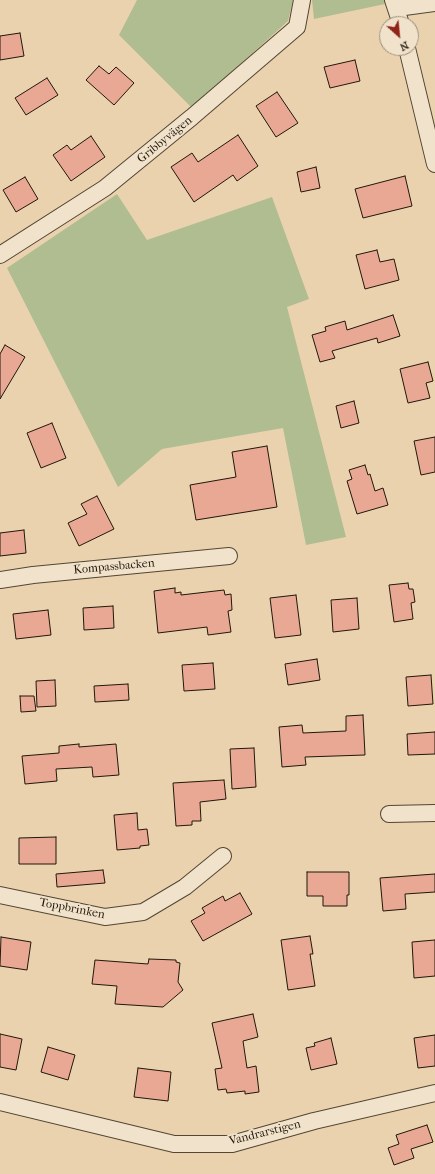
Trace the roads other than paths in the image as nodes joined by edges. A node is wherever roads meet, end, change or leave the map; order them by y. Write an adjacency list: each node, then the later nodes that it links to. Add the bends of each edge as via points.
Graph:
1 (302, 0): 7 (street, Gribbyvägen, via 297,27 192,117 105,188)
2 (435, 3): 3 (street)
3 (395, 4): 4 (street)
4 (399, 16)
5 (409, 56): 6 (street)
6 (435, 164)
7 (0, 255)
8 (229, 556): 9 (street, Kompassbacken)
9 (0, 580)
10 (435, 813): 11 (street)
11 (389, 814)
12 (223, 856): 13 (street, Toppbrinken, via 185,888 143,912 104,917)
13 (0, 894)
14 (435, 1093): 15 (street, Vandrarstigen, via 314,1121 232,1144 174,1144)
15 (0, 1102)

